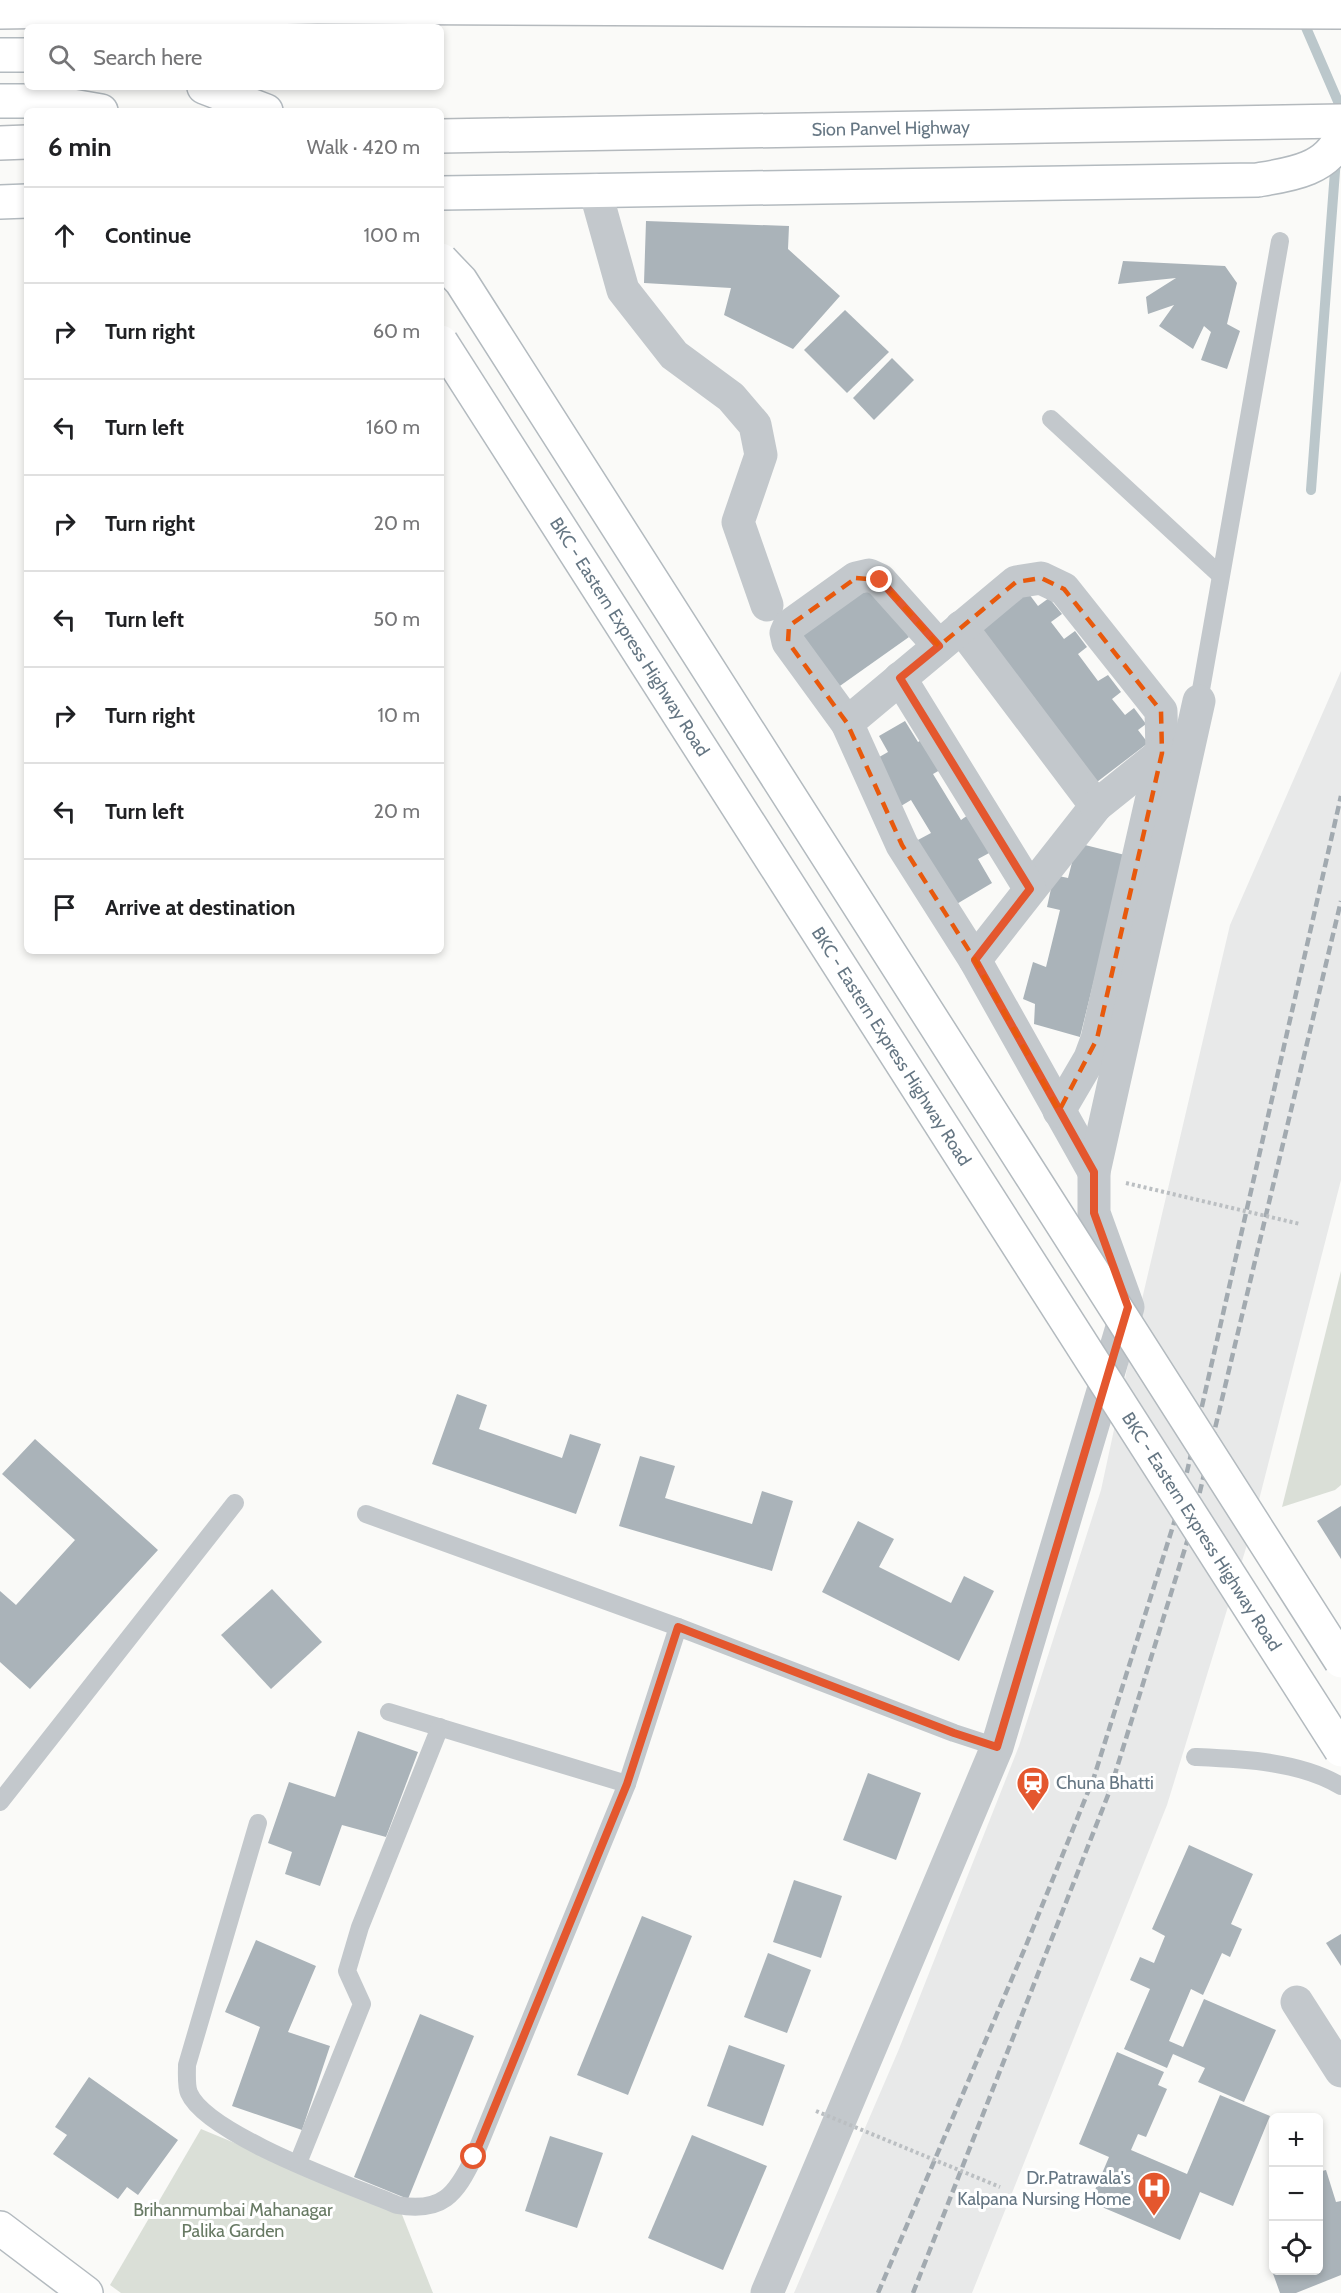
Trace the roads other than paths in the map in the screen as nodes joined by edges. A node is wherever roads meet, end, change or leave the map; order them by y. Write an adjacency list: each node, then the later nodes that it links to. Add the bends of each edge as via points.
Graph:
1 (317, 3): 2 (main road); 3 (main road)
2 (0, 12)
3 (1341, 12)
4 (0, 55): 5 (main road)
5 (24, 55)
6 (212, 90): 9 (main road)
7 (0, 101): 8 (main road, via 43,101)
8 (84, 108)
9 (259, 108)
10 (444, 136): 11 (main road, Sion Panvel Highway, via 1263,123)
11 (1335, 140): 14 (main road, via 1291,175 1257,180)
12 (24, 142): 13 (main road)
13 (0, 143)
14 (595, 190): 15 (main road); 23 (street, via 623,290 674,355 731,397 755,425 761,455 738,522)
15 (444, 193)
16 (24, 201): 17 (main road)
17 (0, 202)
18 (1280, 240): 22 (lane, via 1242,470)
19 (444, 263): 37 (main road, bridge, via 461,281)
20 (444, 347): 41 (main road, BKC - Eastern Express Highway Road, bridge)
21 (1051, 419): 22 (lane)
22 (1220, 575): 26 (lane)
23 (767, 605)
24 (950, 637): 25 (street); 27 (street, via 869,575 856,578 789,626 788,642); 28 (street, via 1016,582 1041,578 1064,589 1161,711); 29 (street)
25 (900, 678): 27 (street); 30 (street)
26 (1199, 701): 33 (street)
27 (847, 723): 31 (street, via 902,845)
28 (1162, 753): 29 (street); 32 (street, via 1097,1039)
29 (1096, 806): 30 (street)
30 (1030, 889): 31 (street)
31 (975, 960): 32 (street)
32 (1059, 1111): 33 (street)
33 (1094, 1172): 40 (street, via 1094,1213 1128,1307)
34 (235, 1503): 45 (lane)
35 (366, 1514): 36 (lane)
36 (678, 1627): 40 (lane); 43 (lane)
37 (1341, 1661)
38 (389, 1712): 39 (lane)
39 (440, 1726): 43 (lane); 49 (lane, via 360,1927 347,1971 362,2004)
40 (997, 1747): 52 (street)
41 (1341, 1750)
42 (1195, 1757): 44 (lane, via 1294,1768)
43 (627, 1784): 49 (lane, via 461,2184 445,2201 417,2209 397,2205)
44 (1341, 1786)
45 (0, 1802)
46 (258, 1823): 49 (lane, via 187,2066 189,2092 207,2115 251,2142)
47 (1297, 2002): 48 (street)
48 (1341, 2071)
49 (298, 2163)
50 (0, 2228): 51 (main road)
51 (86, 2293)
52 (767, 2293)

